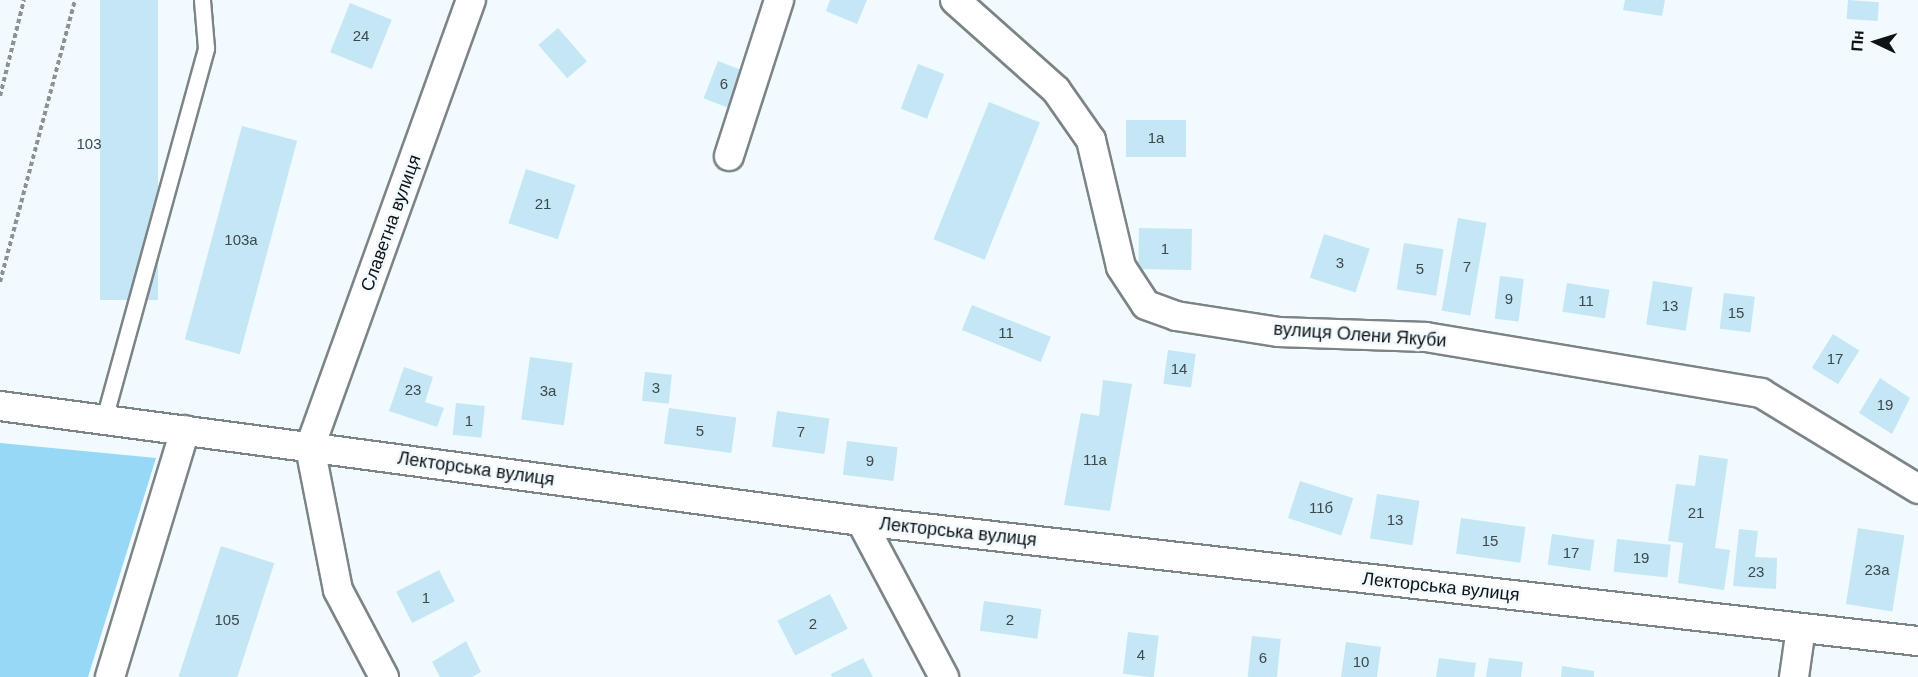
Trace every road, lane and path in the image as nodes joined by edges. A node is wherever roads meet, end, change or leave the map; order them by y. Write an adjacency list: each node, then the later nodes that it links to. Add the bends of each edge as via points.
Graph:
1 (24, 0): 7 (path)
2 (75, 0): 9 (path)
3 (202, 0): 11 (lane, via 206,48)
4 (471, 0): 13 (street, Славетна вулиця)
5 (779, 0): 8 (street)
6 (955, 0): 14 (street, вулиця Олени Якуби, via 1056,90 1091,140 1121,267 1146,305 1176,315 1278,332 1426,337 1761,393)
7 (0, 96)
8 (729, 156)
9 (0, 282)
10 (0, 406): 11 (street, Лекторська вулиця)
11 (104, 419): 12 (street, Лекторська вулиця)
12 (185, 430): 13 (street, Лекторська вулиця); 18 (street)
13 (310, 447): 15 (street, Лекторська вулиця); 19 (street, via 338,590)
14 (1918, 489)
15 (861, 521): 16 (street, Лекторська вулиця); 20 (street)
16 (1801, 628): 17 (street, Лекторська вулиця); 21 (street)
17 (1918, 641)
18 (110, 677)
19 (384, 677)
20 (944, 677)
21 (1794, 677)

